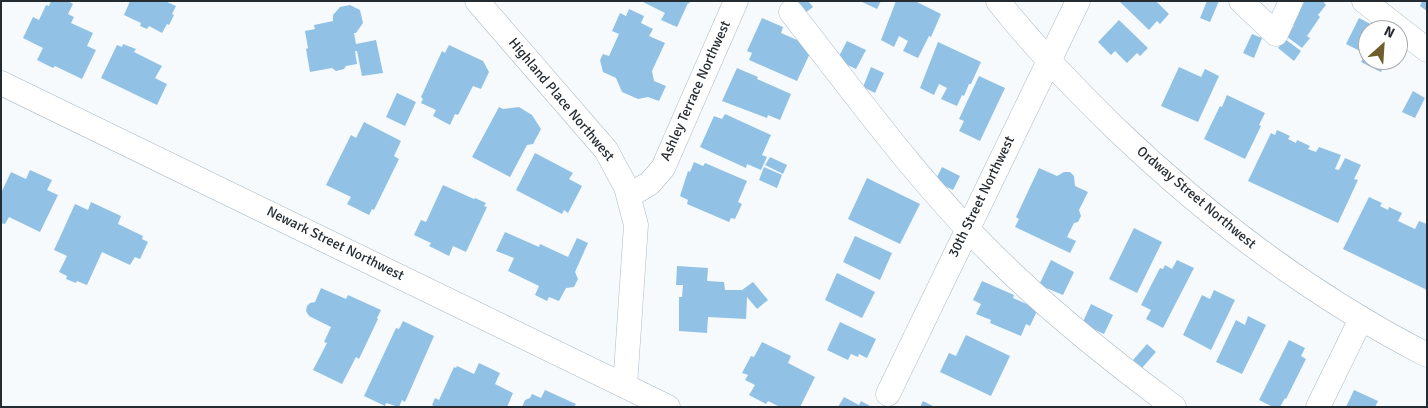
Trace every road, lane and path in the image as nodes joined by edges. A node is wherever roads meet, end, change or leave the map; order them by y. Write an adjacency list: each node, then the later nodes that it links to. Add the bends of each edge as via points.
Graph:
1 (477, 1): 12 (street, Highland Place Northwest, via 606,150 623,178)
2 (736, 1): 12 (street, Ashley Terrace Northwest, via 663,168 650,183)
3 (998, 1): 10 (street, Ordway Street Northwest)
4 (1078, 1): 10 (street, 30th Street Northwest)
5 (1241, 1): 6 (street, via 1276,34)
6 (1291, 1)
7 (1364, 1): 9 (street)
8 (791, 12): 13 (street, via 910,165)
9 (1427, 50)
10 (1048, 60): 13 (street, 30th Street Northwest); 14 (street, Ordway Street Northwest, via 1131,143 1206,209 1274,262)
11 (1, 83): 16 (street, Newark Street Northwest)
12 (629, 196): 16 (street, Highland Place Northwest, via 636,225)
13 (968, 228): 17 (street, 30th Street Northwest); 19 (street, via 1024,285 1122,369)
14 (1361, 319): 15 (street, Ordway Street Northwest); 20 (street)
15 (1427, 355)
16 (625, 386): 18 (street, Newark Street Northwest)
17 (888, 394)
18 (668, 407)
19 (1174, 407)
20 (1318, 407)

